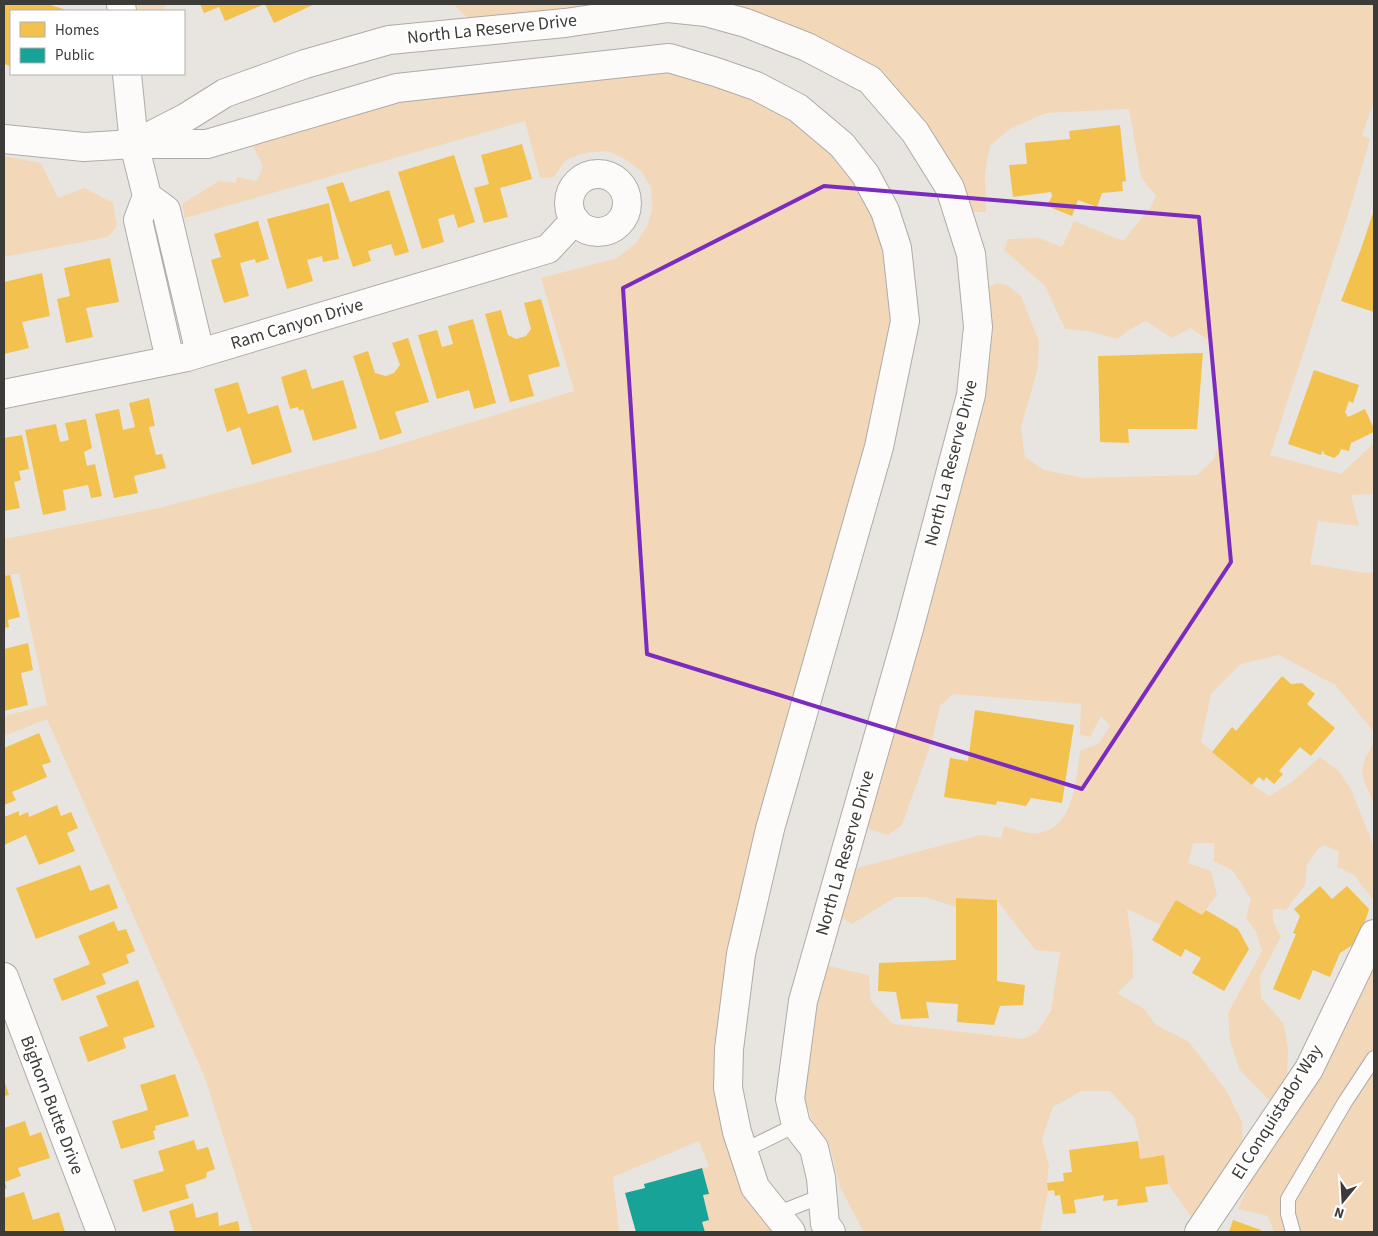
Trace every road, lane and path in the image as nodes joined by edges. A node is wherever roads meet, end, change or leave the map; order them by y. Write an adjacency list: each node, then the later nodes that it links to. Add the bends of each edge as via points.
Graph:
1 (128, 75): 3 (street)
2 (4, 139): 3 (street, North La Reserve Drive, via 84,147)
3 (134, 144): 4 (street); 12 (street, North La Reserve Drive, via 225,93 305,64 389,40 566,23 668,8 706,12 746,23 807,47 870,80 915,132 950,188 971,254 978,327 971,395 909,629 803,1001 790,1099); 13 (street, North La Reserve Drive, via 207,144 397,88 669,58 756,86 798,108 842,145 865,174 885,211 897,248 905,321 879,447 770,829 741,954 729,1050 728,1088)
4 (147, 196): 6 (street, via 166,210); 7 (street, via 138,220)
5 (574, 220): 6 (street, Ram Canyon Drive, via 548,249)
6 (200, 353): 7 (street, Ram Canyon Drive)
7 (170, 360): 8 (street, Ram Canyon Drive)
8 (4, 394)
9 (1374, 934): 18 (street, El Conquistador Way, via 1309,1069)
10 (4, 977): 16 (street, Bighorn Butte Drive)
11 (1374, 1058): 19 (lane, via 1288,1199)
12 (796, 1125): 13 (lane); 14 (street, North La Reserve Drive, via 814,1148)
13 (743, 1152): 15 (street, North La Reserve Drive, via 755,1187)
14 (822, 1196): 15 (lane); 17 (street, North La Reserve Drive, via 825,1224)
15 (783, 1223)
16 (101, 1232)
17 (831, 1232)
18 (1199, 1232)
19 (1293, 1232)

